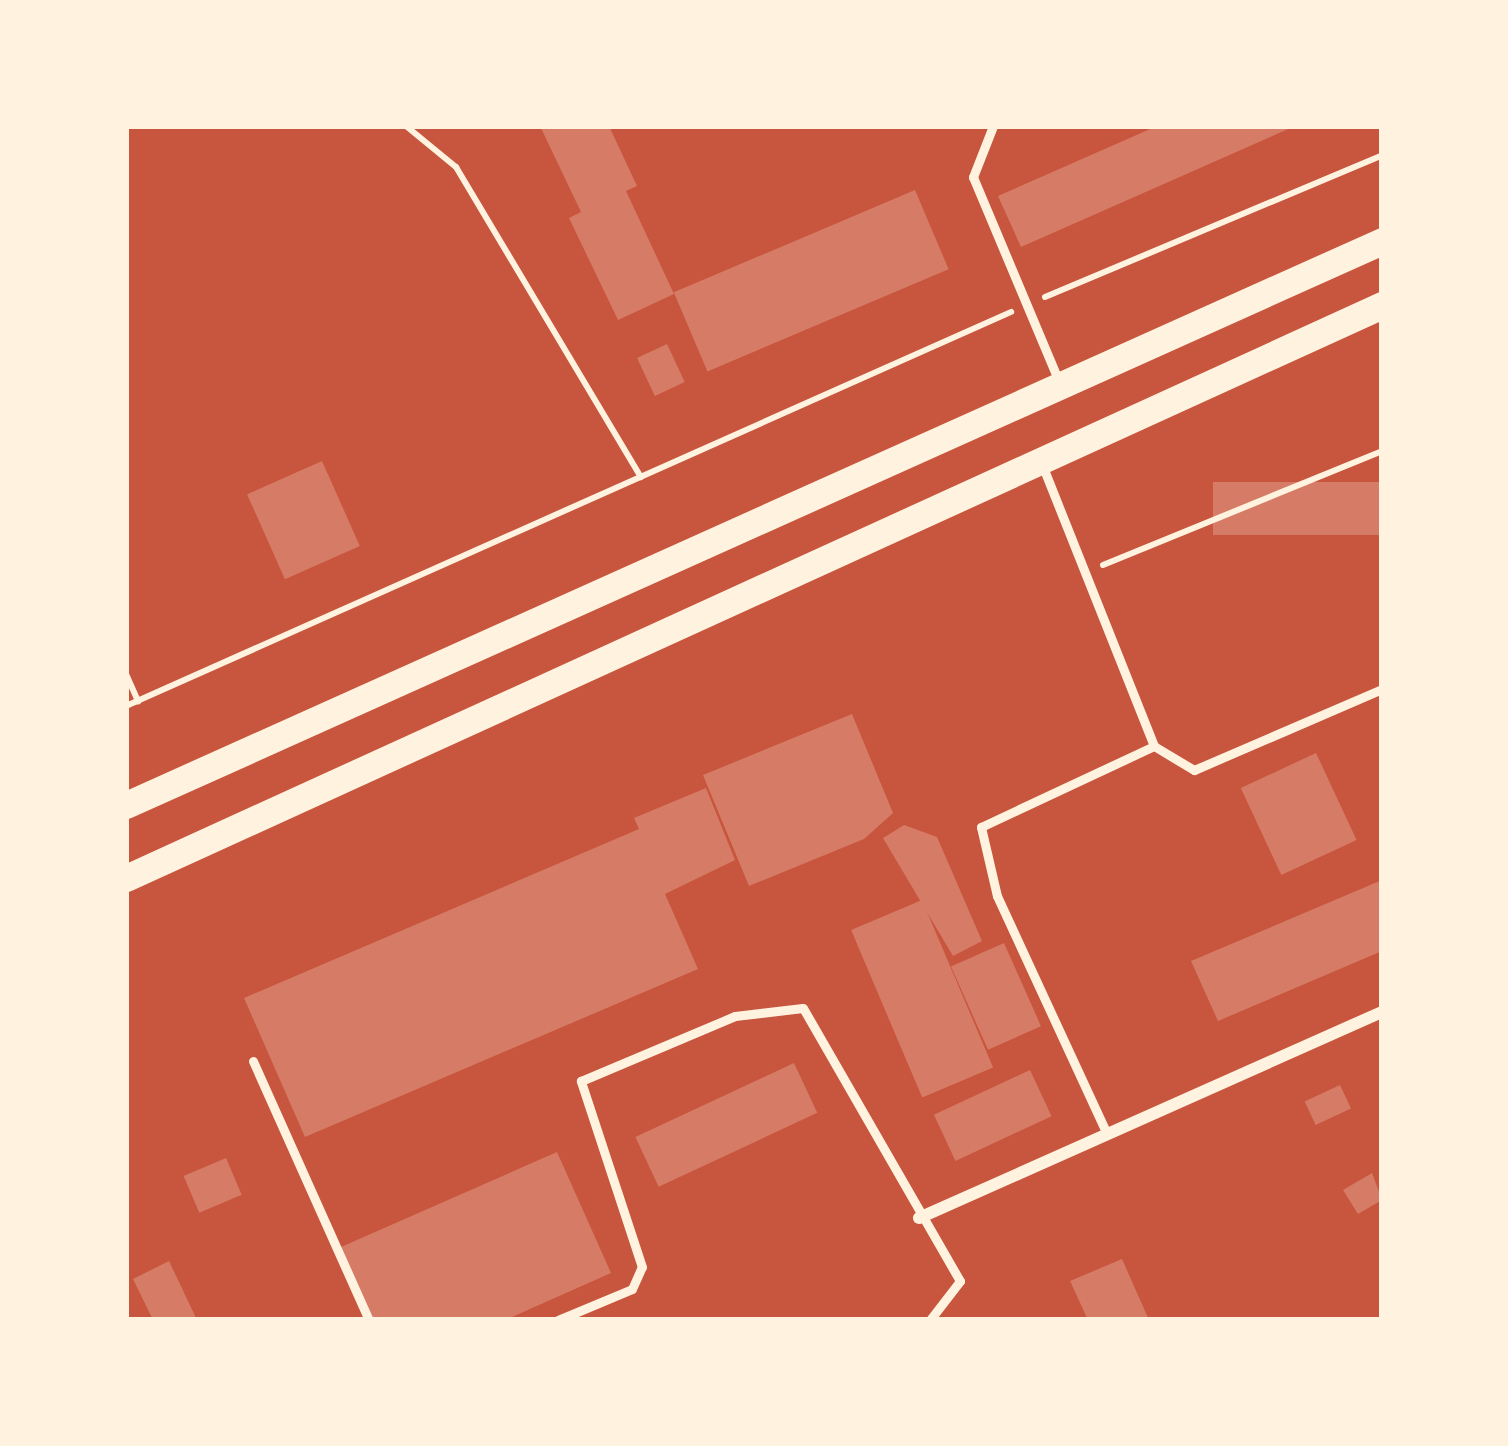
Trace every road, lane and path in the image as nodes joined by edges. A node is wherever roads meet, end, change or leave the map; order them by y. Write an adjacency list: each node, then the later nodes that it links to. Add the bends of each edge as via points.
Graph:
1 (406, 126): 10 (path, via 456,167)
2 (993, 126): 5 (lane, via 974,177)
3 (1382, 155): 5 (path)
4 (1382, 241): 7 (main road)
5 (1028, 304): 7 (lane); 10 (path)
6 (1382, 304): 9 (main road)
7 (1060, 384): 17 (main road)
8 (1382, 451): 11 (path)
9 (1042, 462): 11 (lane); 18 (main road)
10 (641, 477): 14 (path)
11 (1083, 572): 16 (lane)
12 (126, 674): 14 (path)
13 (1382, 689): 16 (lane, via 1194,770)
14 (138, 700): 15 (path)
15 (126, 706)
16 (1154, 746): 21 (lane, via 981,827 998,896)
17 (126, 806)
18 (126, 878)
19 (1382, 1012): 21 (street)
20 (253, 1061): 23 (lane)
21 (1107, 1134): 22 (street)
22 (919, 1218): 24 (lane, via 802,1009 735,1016 581,1081 641,1267 632,1288); 25 (lane, via 960,1281)
23 (369, 1320)
24 (558, 1320)
25 (930, 1320)

